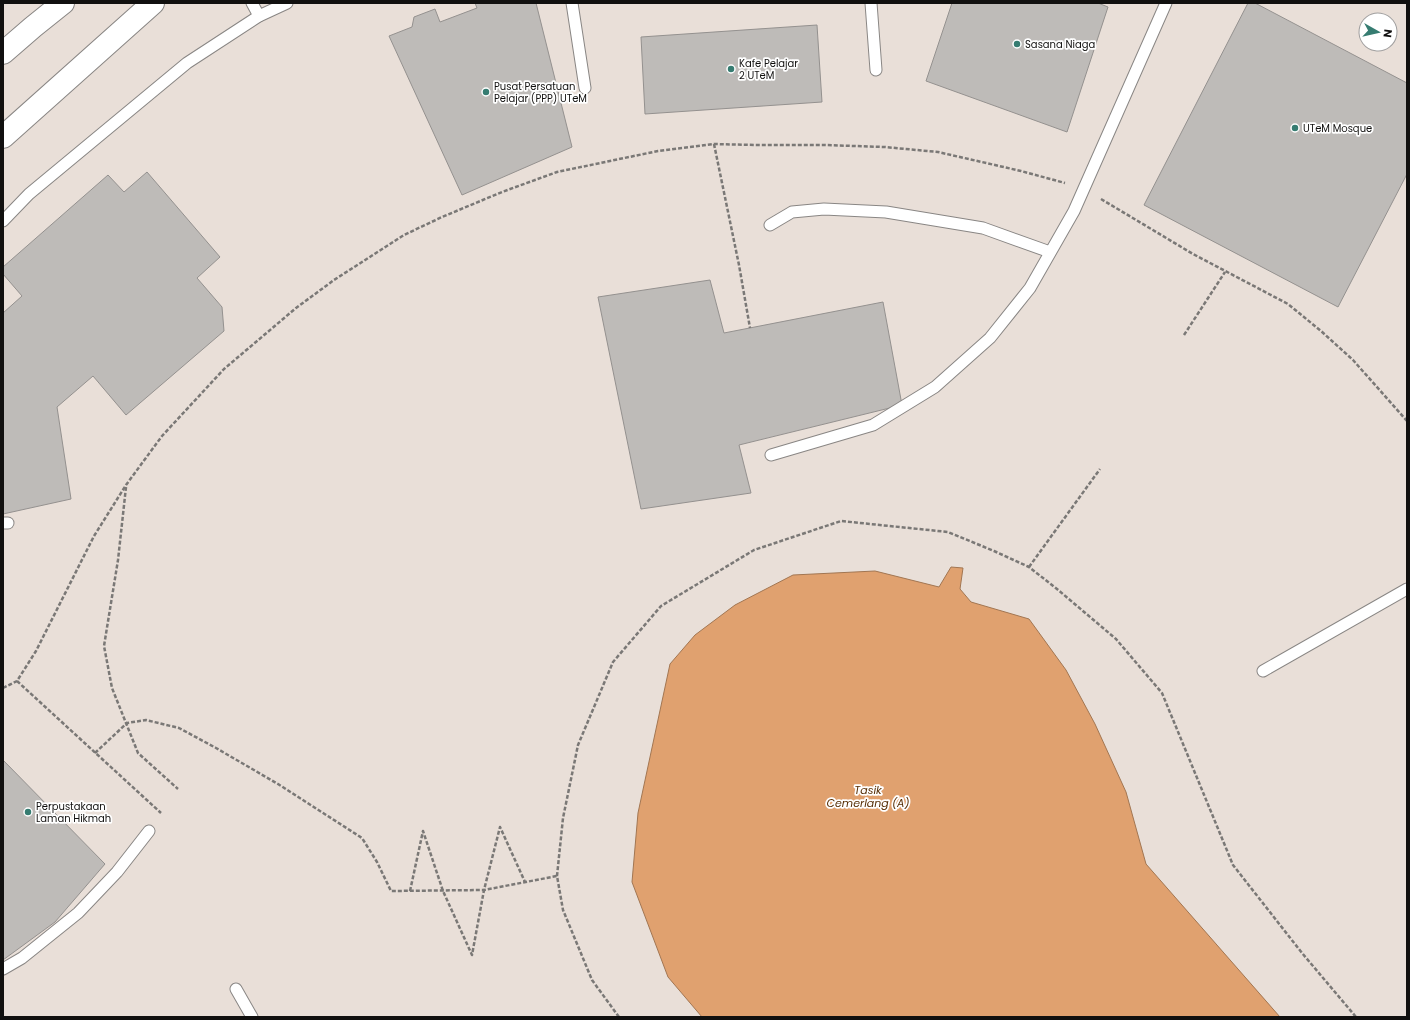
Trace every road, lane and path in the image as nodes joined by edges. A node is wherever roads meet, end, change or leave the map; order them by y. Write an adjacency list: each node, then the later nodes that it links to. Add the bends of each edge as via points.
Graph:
1 (63, 3): 9 (street)
2 (153, 3): 12 (street)
3 (252, 3): 8 (lane)
4 (287, 3): 8 (lane)
5 (572, 3): 11 (lane)
6 (871, 3): 10 (lane)
7 (1166, 3): 14 (lane)
8 (259, 16): 15 (lane, via 187,63 29,194)
9 (3, 53)
10 (876, 70)
11 (585, 88)
12 (3, 137)
13 (714, 144): 14 (path, via 885,147 938,152 1064,182); 19 (path); 24 (path, via 658,151 557,172 502,192 404,235 296,308 224,370 162,436)
14 (1083, 191): 17 (lane); 18 (path, via 1105,201)
15 (3, 221)
16 (770, 225): 17 (lane, via 792,212 824,209 886,212 984,228)
17 (1050, 252): 22 (lane, via 1030,288 990,338 935,388 873,425)
18 (1225, 272): 20 (path); 21 (path, via 1288,304 1299,313 1353,360)
19 (750, 328)
20 (1184, 335)
21 (1407, 421)
22 (771, 455)
23 (1100, 469): 25 (path)
24 (126, 485): 28 (path, via 94,536 36,651); 30 (path, via 118,560 104,646 112,688)
25 (1029, 567): 35 (path, via 948,532 841,521 754,550 662,606 613,662 578,745 563,818); 44 (path, via 1116,639 1162,692 1233,865 1302,954)
26 (1407, 589): 27 (lane)
27 (1263, 671)
28 (17, 680): 29 (path); 31 (path)
29 (3, 688)
30 (127, 723): 31 (path); 32 (path, via 138,753); 38 (path, via 146,720 179,728 278,784 362,838 391,891)
31 (96, 752): 33 (path)
32 (178, 789)
33 (161, 813)
34 (149, 832): 40 (lane, via 117,872 78,912 22,958)
35 (558, 876): 36 (path); 43 (path, via 563,910 592,980)
36 (525, 882): 37 (path); 37 (path, via 500,827)
37 (484, 890): 39 (path); 39 (path, via 472,955)
38 (410, 891): 39 (path); 39 (path, via 423,831)
39 (443, 891)
40 (3, 969)
41 (236, 990): 42 (lane)
42 (252, 1017)
43 (619, 1017)
44 (1356, 1017)

